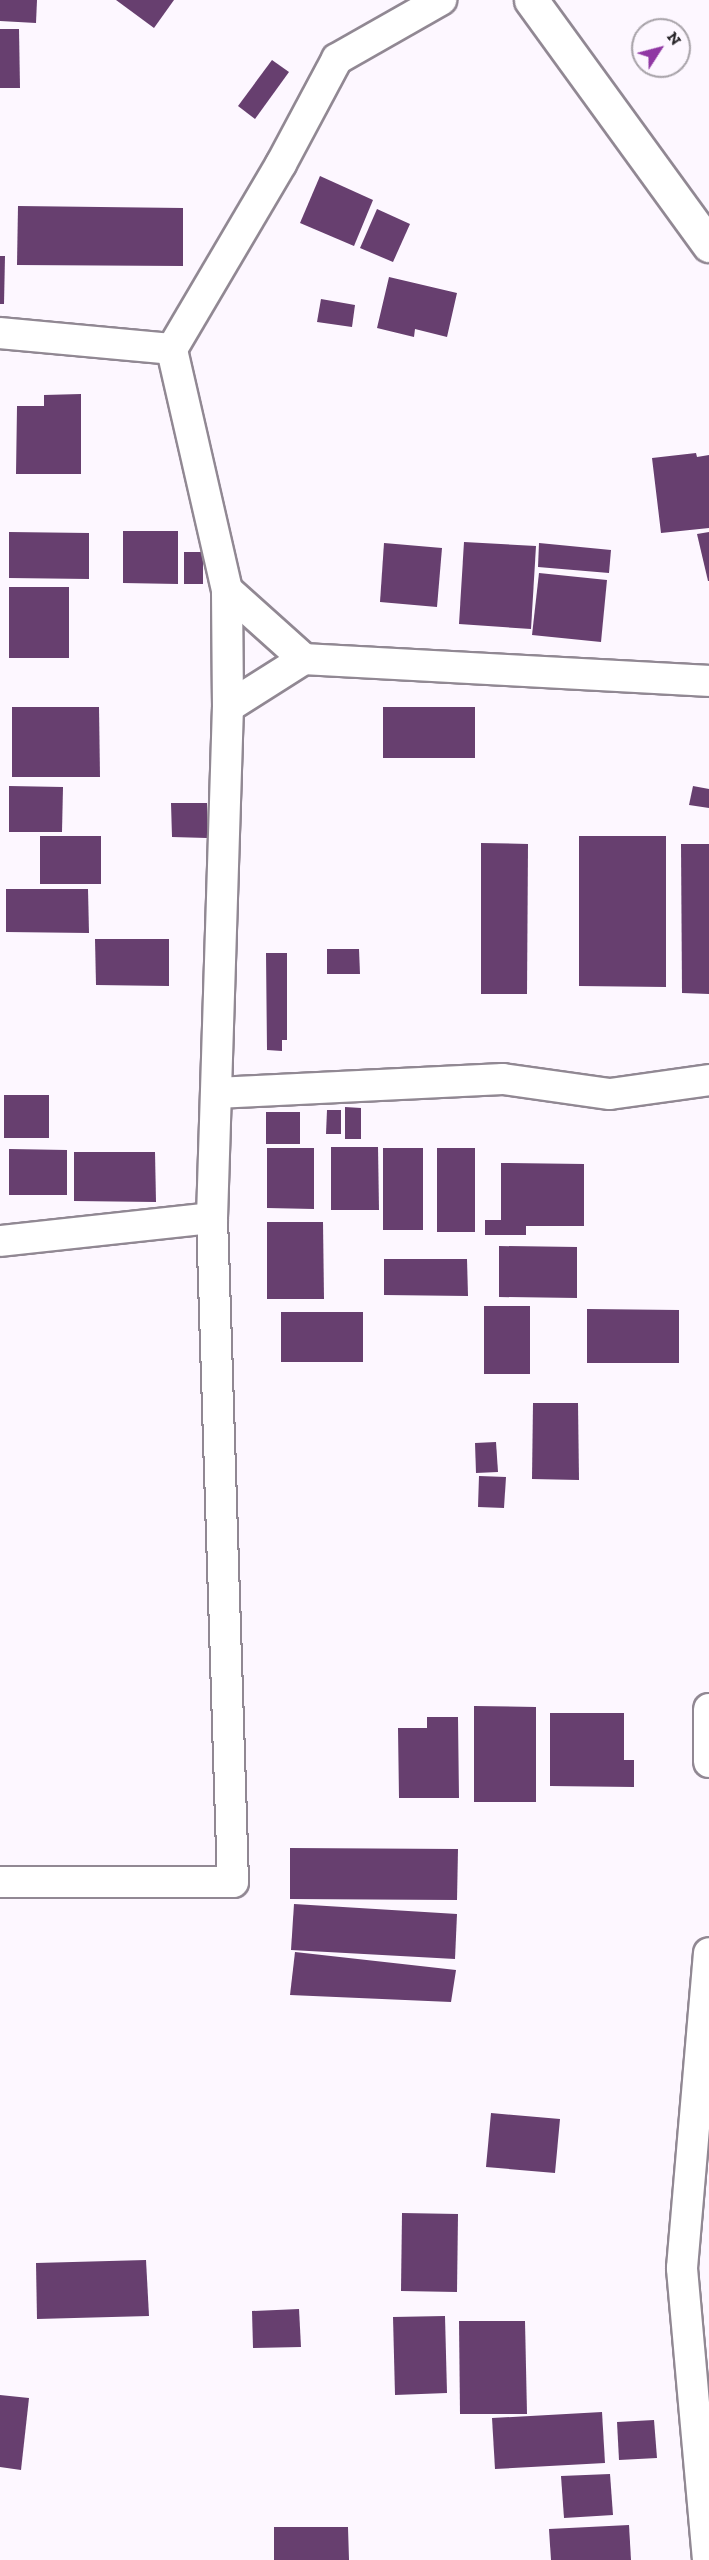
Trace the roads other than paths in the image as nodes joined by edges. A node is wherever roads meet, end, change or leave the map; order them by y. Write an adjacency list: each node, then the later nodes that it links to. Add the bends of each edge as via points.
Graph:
1 (441, 0): 5 (street, via 338,59)
2 (531, 0): 3 (street)
3 (709, 245)
4 (0, 333): 5 (street)
5 (172, 349): 6 (street)
6 (227, 590): 7 (street); 9 (street)
7 (304, 658): 8 (street); 9 (street)
8 (709, 681)
9 (228, 708): 11 (street)
10 (709, 1080): 11 (street, via 610,1094 503,1079)
11 (216, 1093): 12 (street)
12 (212, 1218): 13 (street); 16 (street, via 233,1882)
13 (0, 1242)
14 (709, 1709): 15 (street)
15 (709, 1762)
16 (0, 1882)
17 (709, 1953): 18 (street, via 682,2268)
18 (708, 2560)

